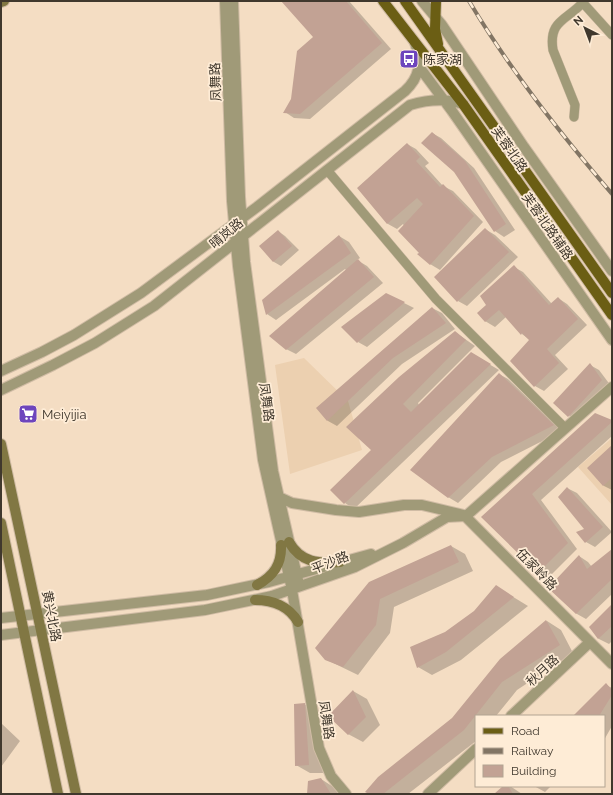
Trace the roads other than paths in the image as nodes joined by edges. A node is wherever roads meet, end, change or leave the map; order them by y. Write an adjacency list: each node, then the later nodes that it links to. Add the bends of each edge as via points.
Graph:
1 (225, 1): 18 (street, 凤舞路)
2 (233, 1): 18 (street, 凤舞路)
3 (383, 1): 10 (main road, 芙蓉北路)
4 (405, 1): 11 (main road, 芙蓉北路)
5 (422, 1): 8 (street, 芙蓉北路辅路)
6 (436, 1): 8 (main road)
7 (584, 2): 9 (street); 15 (street, via 554,28 552,41 553,50 575,105)
8 (436, 17): 11 (main road, via 435,29); 21 (street, 芙蓉北路辅路)
9 (612, 35)
10 (413, 39): 12 (street); 14 (main road, 芙蓉北路)
11 (440, 48): 22 (main road, 芙蓉北路)
12 (420, 68): 13 (street, 芙蓉北路辅路); 18 (street, 晴岚路, via 412,85 405,91)
13 (443, 100): 14 (street, 晴岚路); 16 (street, 晴岚路, via 418,102 410,106); 19 (street, 芙蓉北路辅路)
14 (463, 104): 17 (main road, 芙蓉北路)
15 (574, 117)
16 (327, 170): 20 (street, 晴岚路); 29 (street, via 436,299)
17 (545, 221): 19 (street); 23 (main road, 芙蓉北路)
18 (238, 222): 20 (street, 凤舞路); 25 (street, 晴岚路, via 135,297 61,342)
19 (534, 228): 24 (street, 芙蓉北路辅路)
20 (239, 240): 28 (street, 晴岚路, via 126,325); 31 (street, 凤舞路); 35 (street, 凤舞路, via 250,368 262,460)
21 (612, 271)
22 (612, 293)
23 (612, 315)
24 (612, 340)
25 (1, 371)
26 (612, 379): 29 (street, 平沙路)
27 (612, 387): 29 (street, 平沙路)
28 (1, 390)
29 (564, 426): 32 (street, 平沙路, via 472,504 464,510); 33 (street, 平沙路)
30 (1, 444): 41 (main road, 黄兴北路)
31 (278, 497): 32 (street, 伍家岭路, via 292,503 359,512 404,505 422,505); 35 (street, 凤舞路)
32 (455, 511): 33 (street, 伍家岭路); 36 (street, 平沙路, via 441,515 377,551)
33 (466, 516): 39 (street, 平沙路, via 447,517 355,567); 48 (street, 伍家岭路)
34 (1, 523): 42 (main road)
35 (285, 544): 36 (main road, via 309,561); 37 (street, 凤舞路); 38 (main road, via 276,569)
36 (340, 562): 37 (street, 平沙路)
37 (293, 575): 38 (street, 平沙路); 39 (street, 凤舞路)
38 (256, 585): 41 (street, 平沙路, via 188,598)
39 (296, 589): 40 (street, 平沙路); 44 (street, 凤舞路)
40 (255, 600): 44 (main road, via 268,601 285,608); 45 (street, 平沙路, via 205,610)
41 (38, 614): 42 (street, 平沙路); 45 (main road, 黄兴北路)
42 (21, 616): 43 (street, 平沙路); 46 (main road)
43 (1, 618)
44 (298, 622): 56 (street, 凤舞路, via 319,748 331,776)
45 (41, 630): 46 (street, 平沙路); 55 (main road, 黄兴北路)
46 (24, 632): 47 (street, 平沙路); 54 (main road)
47 (1, 635)
48 (592, 644): 49 (street, 伍家岭路); 50 (street, 秋月路); 51 (street, 秋月路)
49 (612, 664)
50 (512, 715)
51 (522, 715)
52 (475, 750): 57 (street)
53 (475, 759): 58 (street)
54 (58, 794)
55 (76, 794)
56 (346, 794)
57 (428, 794)
58 (438, 794)

